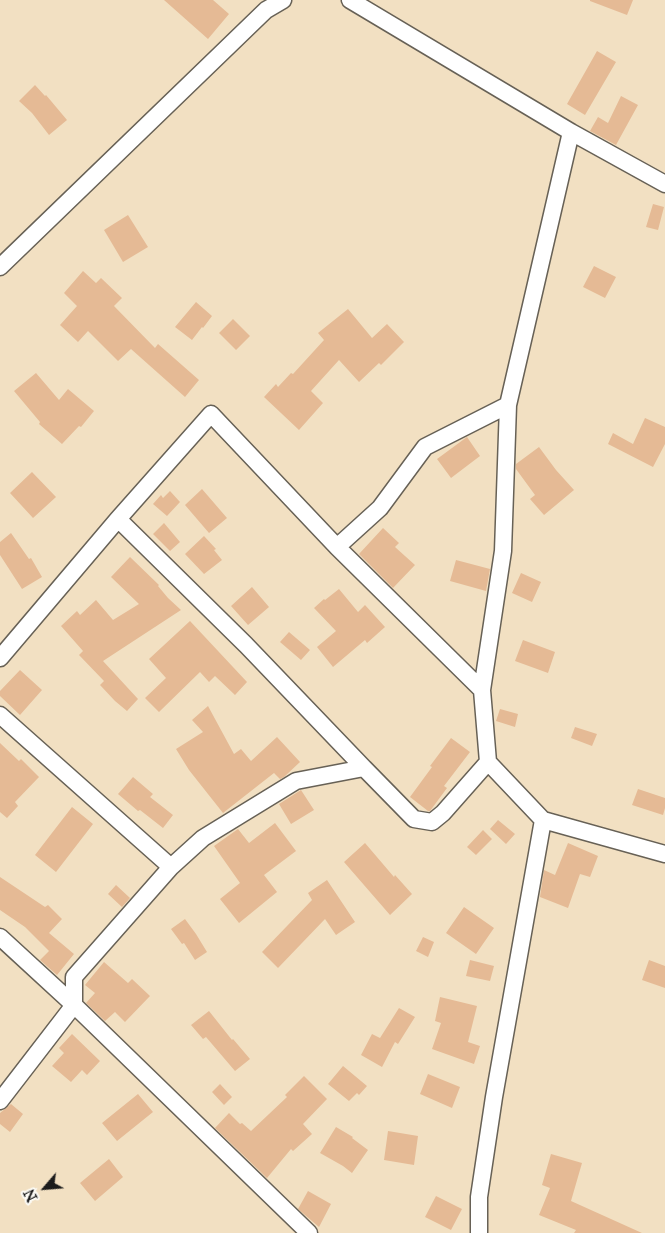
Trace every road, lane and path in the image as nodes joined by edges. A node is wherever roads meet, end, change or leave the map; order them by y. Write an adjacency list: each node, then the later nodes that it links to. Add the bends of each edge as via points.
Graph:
1 (283, 0): 5 (street, via 266,10)
2 (350, 0): 3 (street)
3 (571, 132): 4 (street); 6 (street)
4 (665, 184)
5 (0, 267)
6 (508, 405): 8 (street, via 425,447 380,508); 10 (street, via 502,550)
7 (118, 520): 8 (street, via 211,414); 9 (street); 13 (street, via 246,645)
8 (337, 547): 10 (street)
9 (0, 658)
10 (482, 690): 12 (street)
11 (0, 715): 16 (street)
12 (488, 762): 13 (street, via 432,822 414,819); 14 (street)
13 (364, 768): 16 (street, via 296,781 203,838)
14 (543, 820): 15 (street); 21 (street, via 494,1097 479,1196)
15 (665, 854)
16 (171, 868): 18 (street, via 74,976)
17 (0, 937): 18 (street)
18 (74, 1005): 19 (street); 20 (street)
19 (0, 1101)
20 (309, 1233)
21 (479, 1233)

